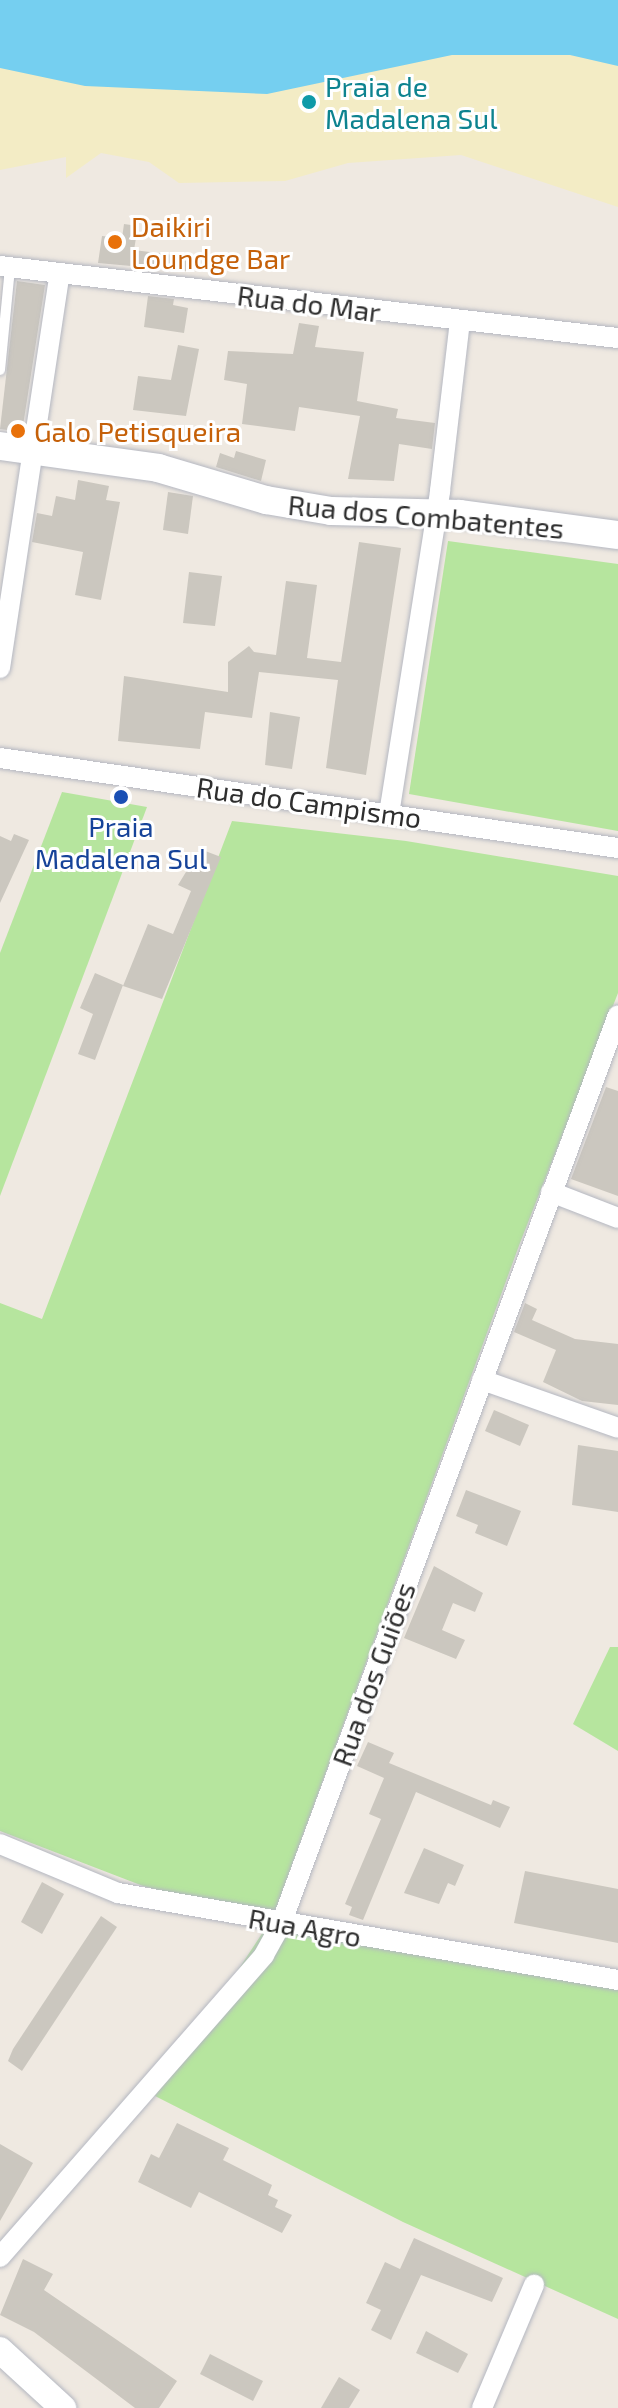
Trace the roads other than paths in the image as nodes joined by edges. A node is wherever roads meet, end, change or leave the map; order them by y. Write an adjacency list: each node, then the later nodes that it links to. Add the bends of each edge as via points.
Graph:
1 (5, 267): 2 (street, Rua do Mar); 5 (lane)
2 (59, 276): 3 (street, Rua do Mar); 7 (street)
3 (460, 321): 4 (street, Rua do Mar); 8 (street)
4 (618, 338)
5 (0, 370)
6 (0, 446): 7 (main road, Rua dos Combatentes)
7 (35, 450): 8 (main road, Rua dos Combatentes, via 158,468 266,500 318,509); 10 (street)
8 (434, 512): 9 (main road, Rua dos Combatentes); 12 (street)
9 (618, 535)
10 (0, 668)
11 (0, 758): 12 (street, Rua do Campismo)
12 (389, 814): 13 (street, Rua do Campismo)
13 (618, 848)
14 (618, 1015): 15 (street, Rua dos Guiões)
15 (551, 1192): 16 (street); 17 (street, Rua dos Guiões)
16 (618, 1218)
17 (482, 1380): 18 (street); 20 (street, Rua dos Guiões)
18 (618, 1428)
19 (0, 1844): 20 (street, Rua Agro, via 118,1893)
20 (281, 1924): 21 (street, Rua Agro); 22 (street, Rua dos Guiões, via 264,1955)
21 (618, 1980)
22 (0, 2257)
23 (534, 2285): 26 (street)
24 (0, 2350): 25 (street)
25 (63, 2408)
26 (482, 2408)

